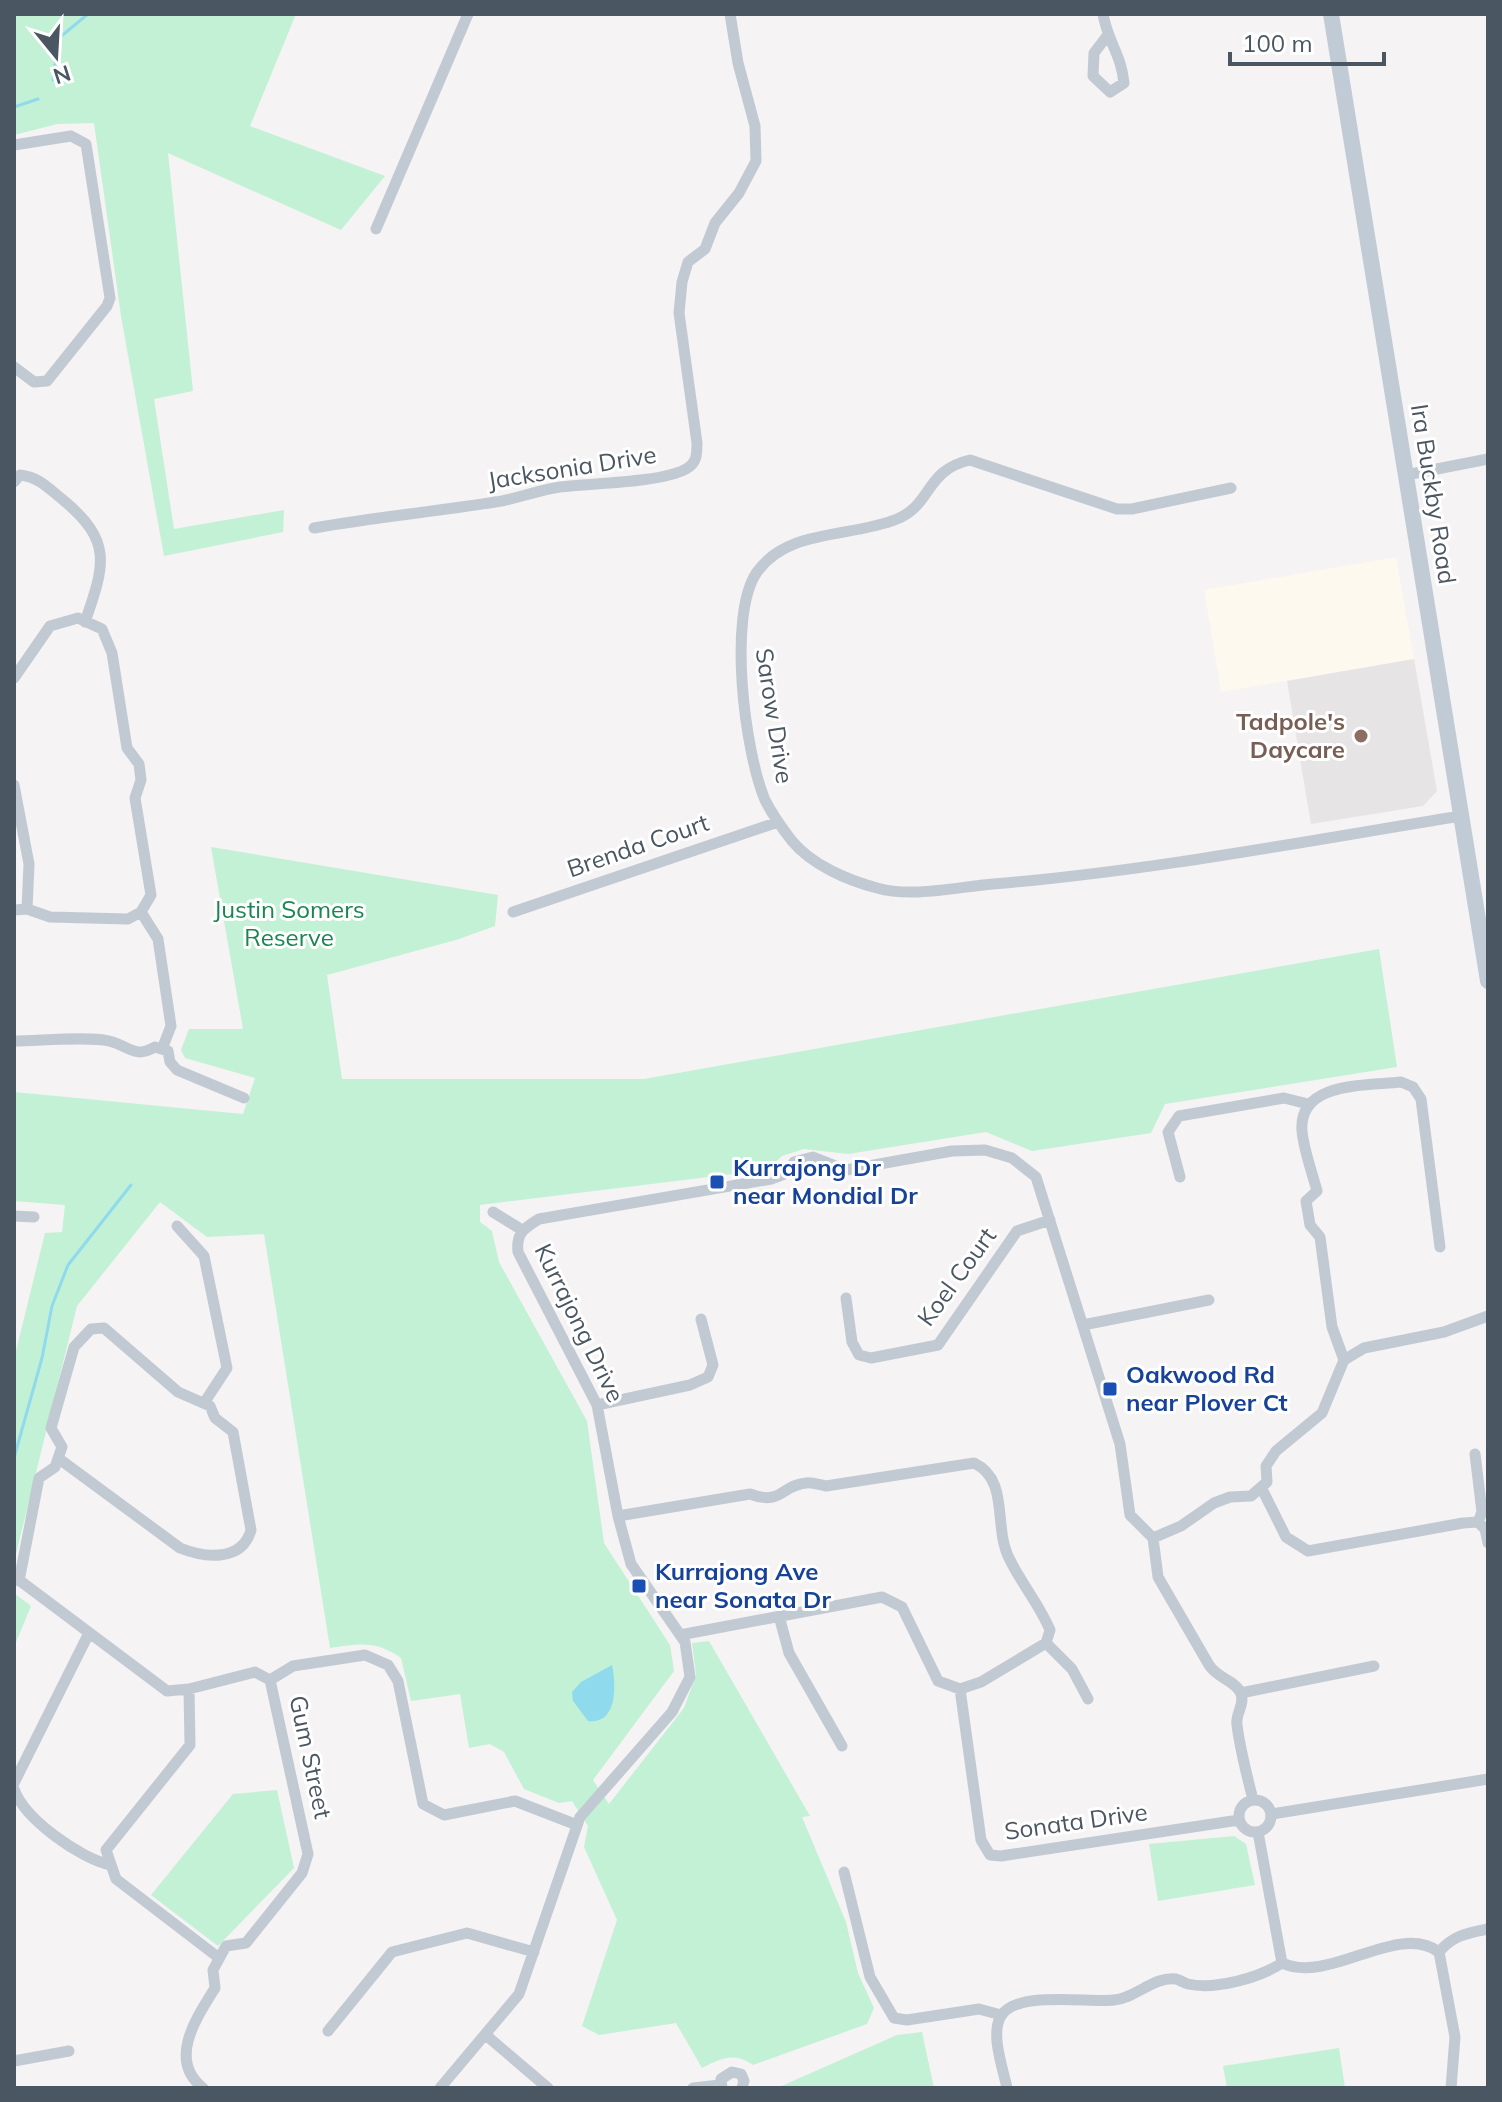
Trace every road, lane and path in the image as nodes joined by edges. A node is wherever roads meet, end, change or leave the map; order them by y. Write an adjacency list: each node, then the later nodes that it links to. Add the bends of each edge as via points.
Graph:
1 (468, 14): 7 (street)
2 (730, 14): 13 (street, Jacksonia Drive, via 755,126 756,161 715,223 705,249 688,262 682,282 679,313 697,443 690,467 663,476 563,486 499,502)
3 (1103, 14): 5 (street)
4 (1331, 14): 10 (street, Ira Buckby Road)
5 (1107, 36)
6 (14, 145): 8 (street, via 71,136 86,144 110,288 107,306 47,381 34,382)
7 (376, 229)
8 (14, 367)
9 (1488, 459): 10 (street)
10 (1406, 475): 17 (street, Ira Buckby Road)
11 (14, 482): 14 (street, via 20,475 35,477 86,519 102,549)
12 (1231, 488): 18 (street, Sarow Drive, via 1117,509 970,460 950,464 899,519 789,545 767,559 745,592 738,647 756,768)
13 (314, 528)
14 (85, 622): 15 (street, via 78,618 50,626); 20 (street, via 102,629 112,653 127,748 139,764 135,798 151,895)
15 (14, 678)
16 (14, 785): 19 (street, via 29,864)
17 (1461, 816): 18 (street, Sarow Drive, via 1084,876 914,891 880,889 820,864 794,844); 22 (street, Ira Buckby Road)
18 (778, 822): 21 (street, Brenda Court)
19 (20, 910): 20 (street, via 50,917 128,919)
20 (141, 912): 24 (street, via 158,939 171,1026)
21 (513, 912)
22 (1488, 981)
23 (14, 1041): 24 (street, via 110,1041 143,1054)
24 (162, 1049): 25 (street, via 177,1070)
25 (244, 1098)
26 (1308, 1104): 27 (street, via 1284,1098 1179,1116 1168,1132); 34 (street, via 1321,1092 1401,1082 1413,1087 1421,1099); 40 (street, via 1302,1130 1317,1191 1306,1201 1310,1225 1320,1237 1332,1327)
27 (1180, 1177)
28 (493, 1212): 33 (street)
29 (14, 1216): 30 (street)
30 (34, 1217)
31 (1050, 1220): 33 (street, Kurrajong Drive, via 1036,1177 1012,1158 985,1150 846,1170 813,1157 794,1162 787,1173 771,1179 539,1219); 35 (street, Koel Court, via 1017,1231 938,1345 871,1358 859,1355); 39 (street)
32 (177, 1226): 41 (street, via 204,1256 227,1368)
33 (522, 1230): 42 (street, Kurrajong Drive, via 518,1252)
34 (1440, 1247)
35 (846, 1298)
36 (1209, 1300): 39 (street)
37 (1488, 1316): 40 (street, via 1444,1332 1364,1348)
38 (701, 1319): 42 (street, via 713,1365 708,1377)
39 (1083, 1325): 48 (street, via 1120,1444 1130,1515)
40 (1344, 1360): 45 (street, via 1322,1413 1276,1451)
41 (204, 1403): 44 (street, via 178,1392 104,1328 91,1329 74,1347 51,1428 62,1447); 44 (street, via 233,1432 251,1530 248,1543 238,1551 202,1557 180,1548)
42 (597, 1405): 46 (street, Kurrajong Drive)
43 (1475, 1454): 47 (street, via 1482,1512)
44 (58, 1458): 50 (street, via 55,1467 39,1478)
45 (1261, 1487): 47 (street, via 1286,1537 1308,1551); 48 (street, via 1251,1496 1214,1503)
46 (618, 1516): 53 (street, Kurrajong Drive, via 631,1564); 54 (street, via 750,1494 765,1500 806,1483 826,1486 974,1463 996,1481 1008,1557 1045,1618 1050,1630)
47 (1478, 1522): 49 (street)
48 (1153, 1538): 59 (street, via 1158,1577 1216,1676)
49 (1488, 1543)
50 (17, 1578): 52 (street, Gum Street)
51 (779, 1616): 53 (street); 58 (street, via 882,1597 902,1607 938,1681); 61 (street, via 789,1653)
52 (89, 1633): 57 (street, Gum Street, via 167,1691); 63 (street)
53 (680, 1635): 68 (street, Kurrajong Drive, via 690,1677 672,1712)
54 (1046, 1643): 58 (street); 60 (street, via 1072,1669)
55 (1374, 1666): 59 (street)
56 (270, 1680): 57 (street, Gum Street, via 255,1672); 68 (street, via 293,1666 365,1655 388,1665 398,1681 423,1804 444,1815 515,1801); 75 (street, Gum Street, via 308,1854 302,1873 246,1943 226,1946)
57 (189, 1689): 70 (street, via 190,1745 106,1850)
58 (960, 1689): 67 (street, Sonata Drive, via 981,1840 990,1855)
59 (1241, 1693): 65 (street, via 1236,1720)
60 (1088, 1699)
61 (842, 1746)
62 (1488, 1779): 66 (street)
63 (14, 1783)
64 (14, 1789): 70 (street, via 19,1806 90,1861)
65 (1253, 1800): 66 (street, via 1265,1803); 67 (street, via 1242,1806)
66 (1272, 1814): 69 (street, via 1268,1827)
67 (1239, 1820): 69 (street, via 1244,1828)
68 (577, 1825): 73 (street, Kurrajong Drive)
69 (1258, 1832): 76 (street)
70 (111, 1865): 75 (street, via 116,1879)
71 (844, 1872): 77 (street, via 870,1977 894,2018 979,2009)
72 (1488, 1929): 74 (street, via 1461,1934)
73 (534, 1952): 78 (street, via 467,1933 392,1952); 79 (street, Kurrajong Drive, via 519,1994)
74 (1439, 1952): 76 (street, via 1418,1943 1376,1949 1345,1962 1294,1969); 89 (street, via 1455,2037)
75 (219, 1958): 83 (street, via 213,1970 215,1988 185,2049 188,2068)
76 (1282, 1963): 77 (street, via 1224,1982 1189,1984 1176,1979 1111,2001 1037,2001)
77 (1001, 2015): 88 (street, via 997,2033)
78 (328, 2031)
79 (487, 2036): 84 (street, Kurrajong Drive); 85 (street)
80 (69, 2051): 81 (street)
81 (14, 2061)
82 (721, 2086): 86 (street); 87 (street, via 721,2079 732,2072 741,2074)
83 (203, 2088)
84 (440, 2088)
85 (548, 2088)
86 (693, 2088)
87 (742, 2088)
88 (1007, 2088)
89 (1451, 2088)

